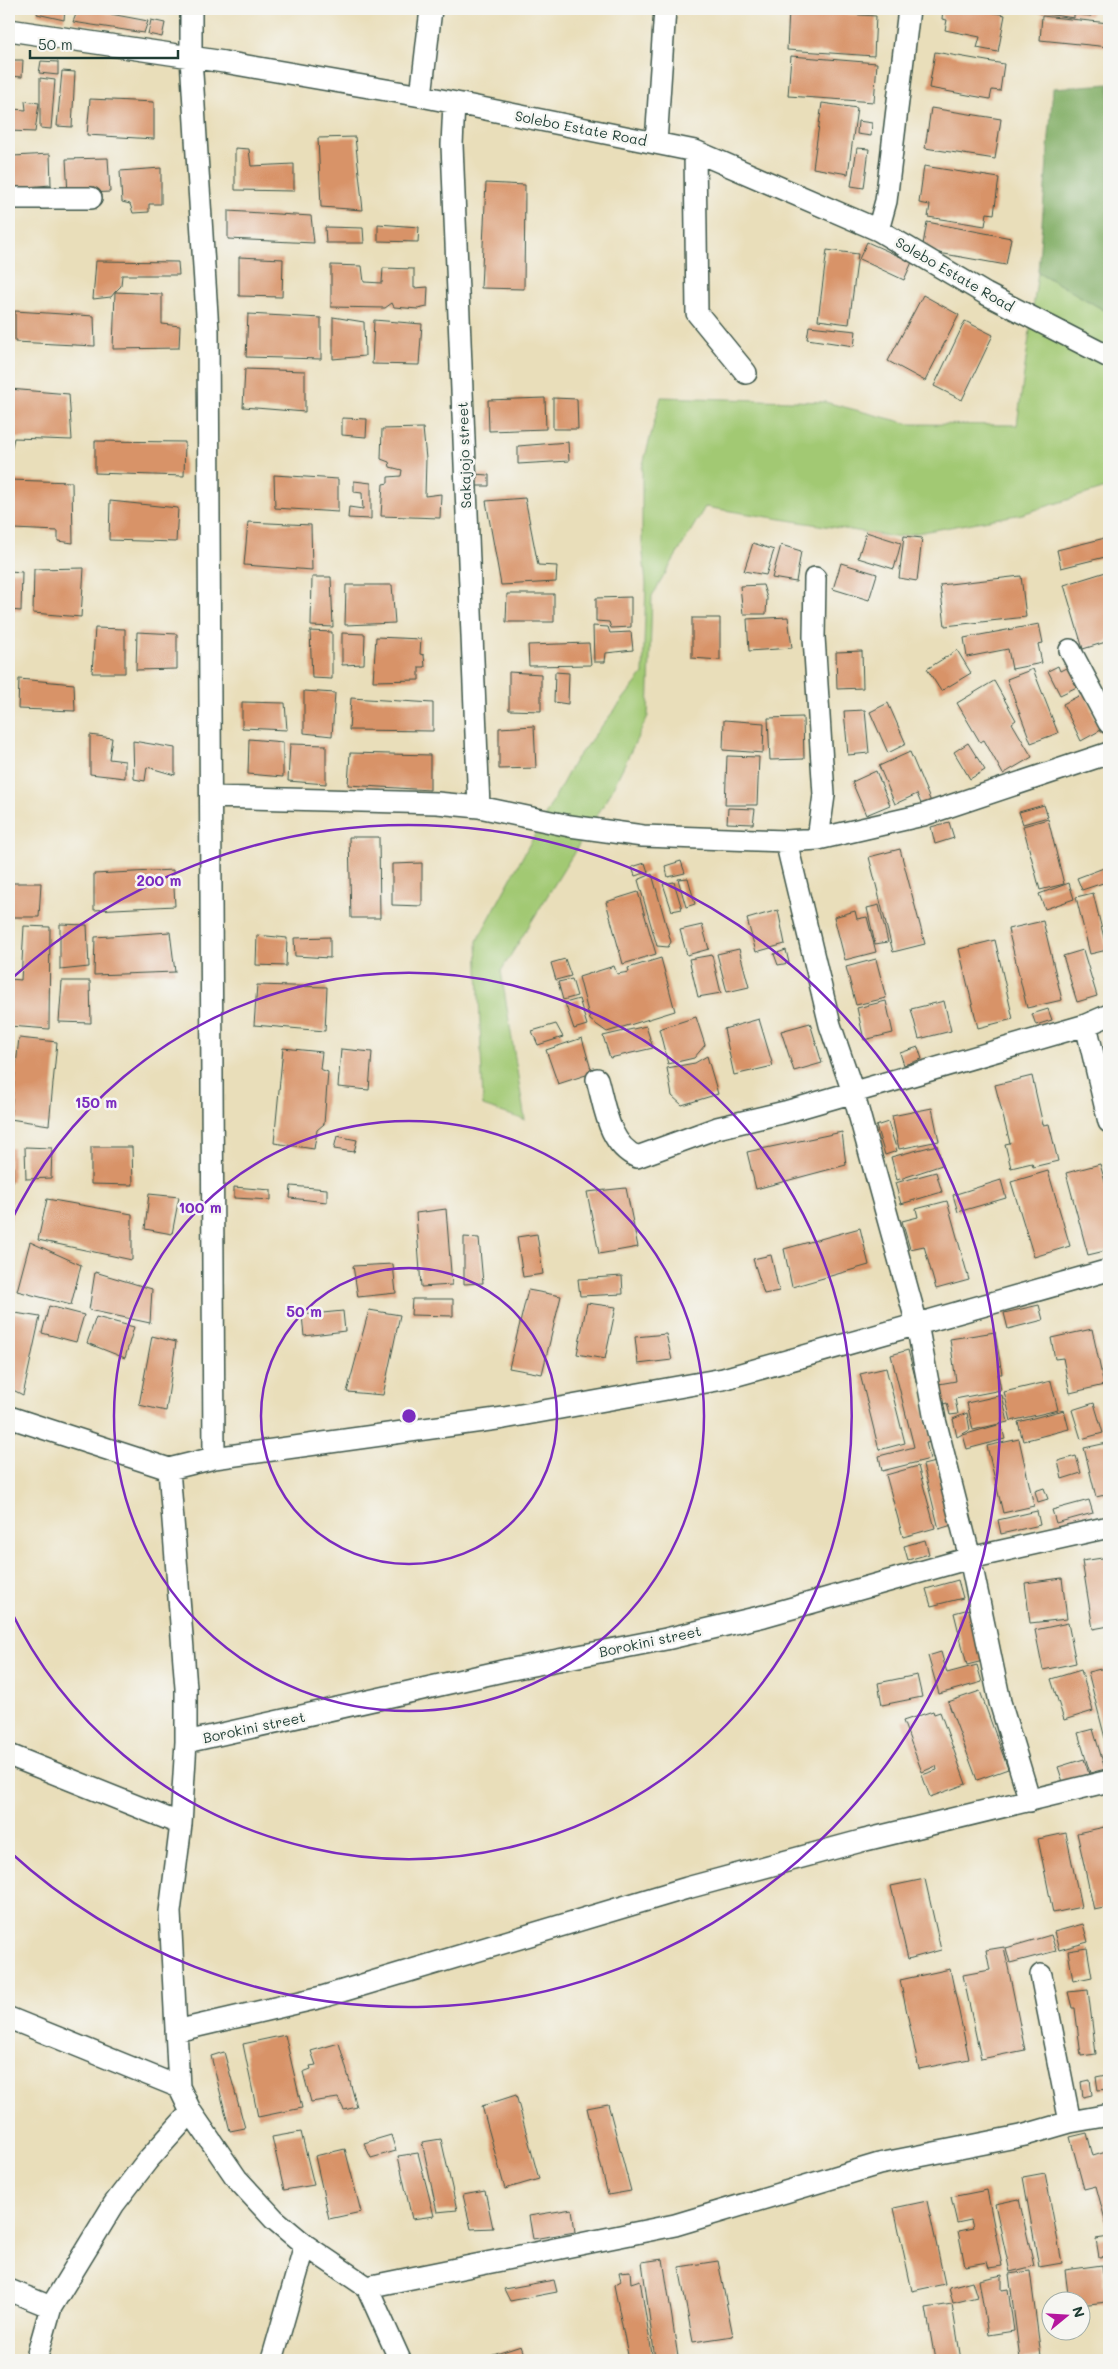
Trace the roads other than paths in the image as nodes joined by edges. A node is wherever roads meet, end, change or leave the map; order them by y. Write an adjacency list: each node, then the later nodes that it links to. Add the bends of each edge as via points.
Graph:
1 (191, 9): 6 (street)
2 (431, 9): 7 (street)
3 (665, 9): 9 (street)
4 (909, 9): 13 (street, via 886,201)
5 (9, 30): 6 (street, Solebo Estate Road)
6 (191, 58): 7 (street, Solebo Estate Road); 20 (street, via 208,331)
7 (421, 96): 8 (street, Solebo Estate Road)
8 (454, 103): 9 (street, Solebo Estate Road); 21 (street, Sakajojo street, via 452,145)
9 (656, 143): 10 (street, Solebo Estate Road)
10 (696, 150): 13 (street, Solebo Estate Road); 15 (street, via 698,313)
11 (9, 198): 12 (street)
12 (91, 198)
13 (878, 230): 14 (street, Solebo Estate Road, via 986,294)
14 (1109, 357)
15 (746, 373)
16 (815, 578): 22 (street, via 814,637 824,796)
17 (1070, 650): 18 (street)
18 (1109, 723)
19 (1109, 753): 22 (street, via 923,815)
20 (211, 797): 21 (street); 32 (street)
21 (479, 807): 23 (street, via 570,826 643,836)
22 (818, 839): 23 (street)
23 (786, 841): 27 (street, via 830,1026)
24 (1109, 1015): 25 (street)
25 (1086, 1025): 27 (street); 28 (street)
26 (597, 1080): 27 (street, via 614,1138 625,1152 637,1157 717,1128)
27 (853, 1092): 30 (street)
28 (1109, 1122)
29 (1109, 1270): 30 (street)
30 (917, 1324): 32 (street, via 722,1379 504,1418); 35 (street, via 935,1420)
31 (9, 1417): 33 (street)
32 (214, 1458): 33 (street)
33 (169, 1469): 36 (street, via 186,1688)
34 (1109, 1527): 35 (street, Borokini street)
35 (970, 1558): 36 (street, Borokini street, via 764,1616); 39 (street, via 1000,1702)
36 (186, 1742): 40 (street)
37 (9, 1755): 40 (street)
38 (1109, 1781): 39 (street)
39 (1030, 1801): 43 (street, via 861,1841 687,1888 322,1997)
40 (181, 1824): 43 (street, via 170,1912)
41 (1041, 1975): 47 (street)
42 (9, 2018): 44 (street)
43 (176, 2031): 44 (street)
44 (179, 2087): 45 (street)
45 (191, 2112): 48 (street, via 237,2179 274,2219); 51 (street, via 114,2204)
46 (1109, 2115): 47 (street)
47 (1070, 2122): 49 (street, via 1025,2135 879,2164 675,2225)
48 (304, 2245): 49 (street); 53 (street)
49 (367, 2288): 54 (street)
50 (9, 2290): 51 (street)
51 (51, 2307): 52 (street)
52 (36, 2360)
53 (272, 2360)
54 (400, 2360)

